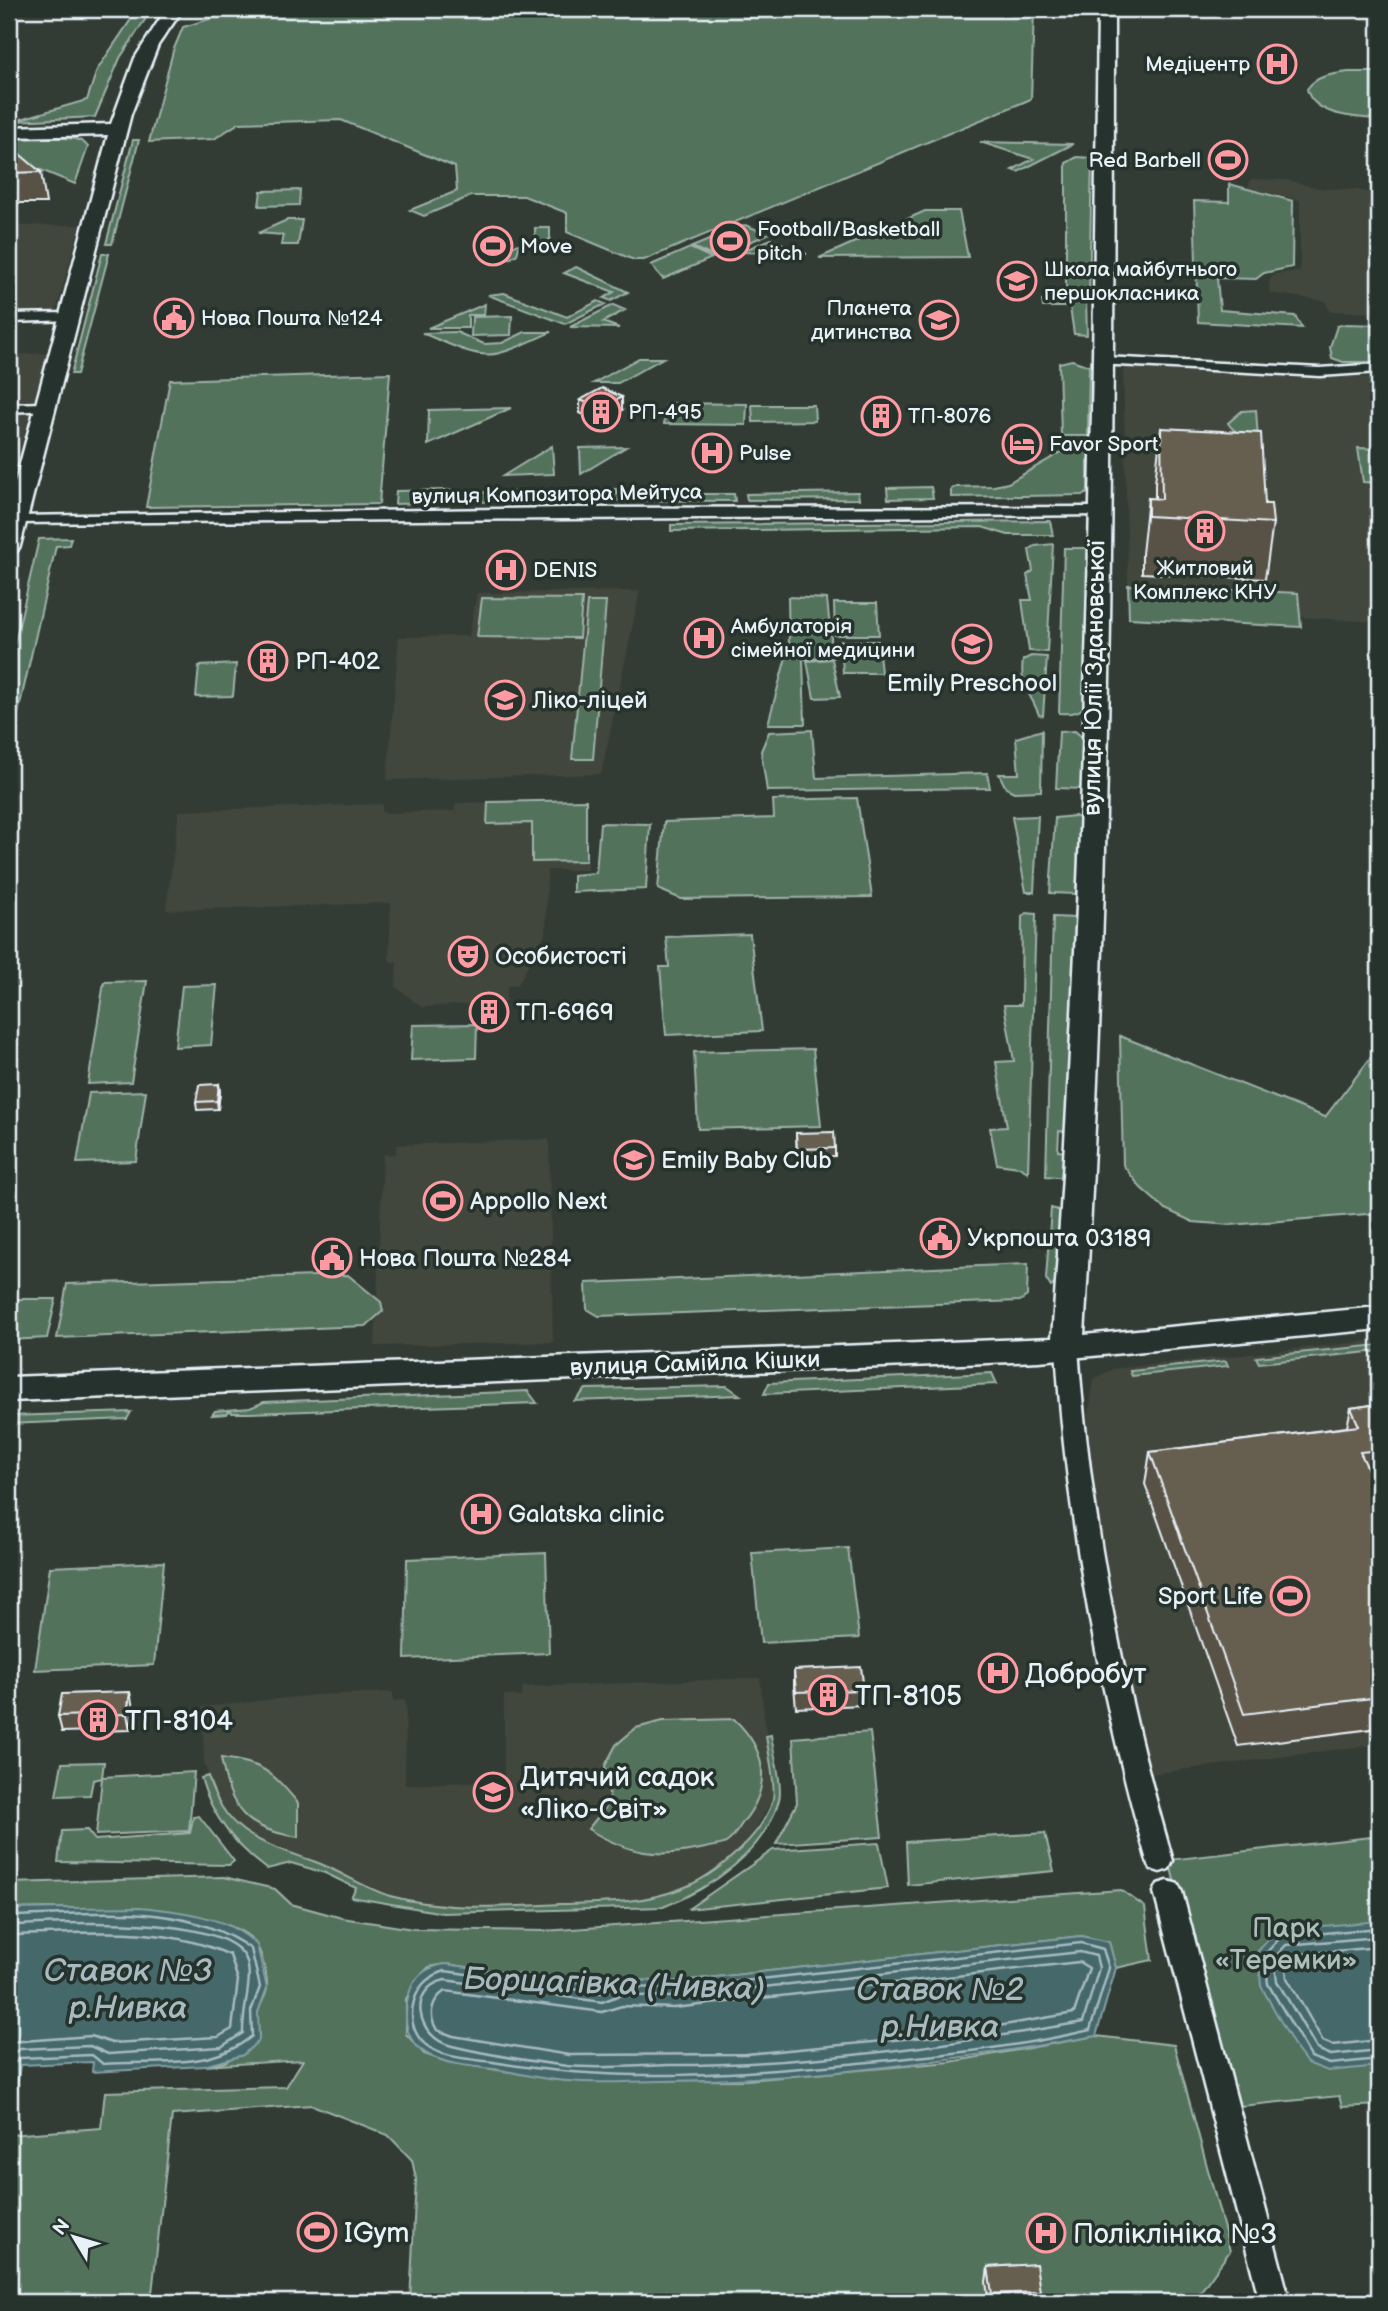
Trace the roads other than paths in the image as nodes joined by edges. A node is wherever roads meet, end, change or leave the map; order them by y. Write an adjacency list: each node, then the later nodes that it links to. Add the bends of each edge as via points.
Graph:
1 (175, 9): 3 (street, via 144,55)
2 (1106, 9): 7 (street, вулиця Юлії Здановської)
3 (118, 129): 4 (street); 5 (street)
4 (9, 132)
5 (70, 317): 6 (street); 9 (street)
6 (9, 318)
7 (1104, 361): 8 (street, via 1320,372); 10 (street, вулиця Юлії Здановської)
8 (1379, 368)
9 (26, 408): 11 (street)
10 (1098, 512): 11 (street, вулиця Композитора Мейтуса); 14 (street, вулиця Юлії Здановської, via 1081,1143)
11 (15, 521): 12 (street)
12 (9, 546)
13 (1379, 1318): 14 (street, вулиця Самійла Кішки)
14 (1066, 1348): 15 (street, вулиця Самійла Кішки); 16 (street, via 1071,1413 1107,1646)
15 (9, 1389)
16 (1160, 1861)
17 (1168, 1892): 18 (street)
18 (1275, 2302)

